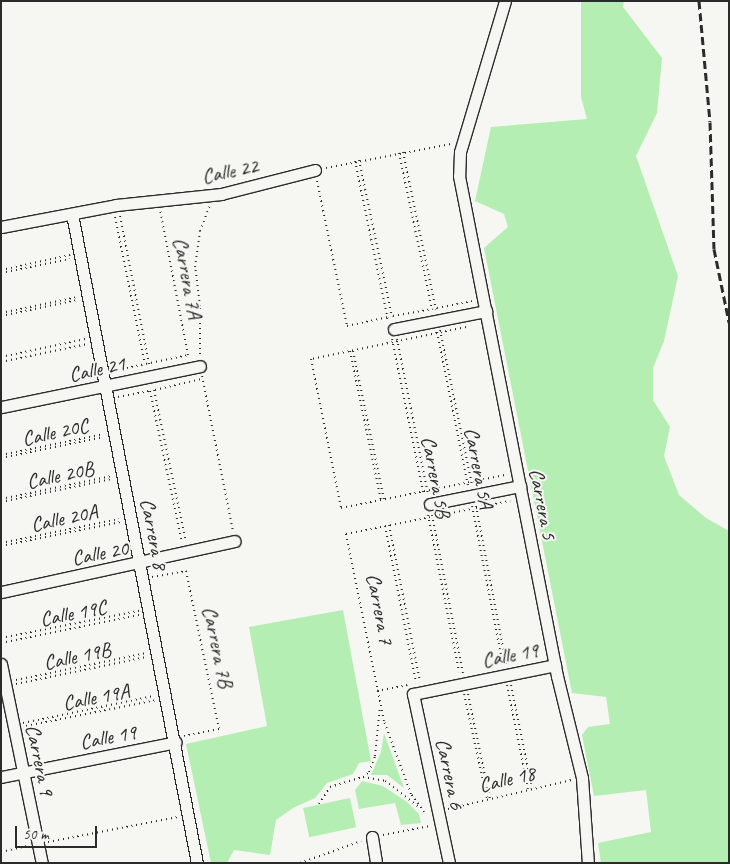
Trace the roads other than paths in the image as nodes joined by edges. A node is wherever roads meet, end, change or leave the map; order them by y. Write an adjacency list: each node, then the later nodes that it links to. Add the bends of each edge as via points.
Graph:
1 (505, 1): 5 (street, Carrera 5, via 462,147 459,176)
2 (315, 170): 3 (street, Calle 22, via 221,194)
3 (72, 214): 4 (street, Calle 22); 8 (street, Carrera 8)
4 (1, 227)
5 (486, 311): 6 (street); 10 (street, Carrera 5)
6 (392, 329)
7 (200, 366): 8 (street, Calle 21)
8 (106, 386): 9 (street, Calle 21); 13 (street, Carrera 8)
9 (1, 407)
10 (520, 486): 11 (street); 16 (street, Carrera 5)
11 (427, 504)
12 (235, 541): 13 (street, Calle 20)
13 (141, 564): 14 (street, Calle 20); 18 (street, Carrera 8)
14 (1, 592)
15 (1, 664): 19 (street, Carrera 9)
16 (555, 665): 17 (street, Calle 19); 26 (street, Carrera 5, via 582,778)
17 (417, 693): 25 (street, Carrera 6)
18 (176, 742): 19 (street, Calle 19); 23 (street, Carrera 8)
19 (24, 772): 20 (street, Calle 19); 22 (street, Carrera 9)
20 (1, 777)
21 (372, 837): 24 (street)
22 (42, 863)
23 (198, 863)
24 (376, 863)
25 (448, 863)
26 (588, 863)

